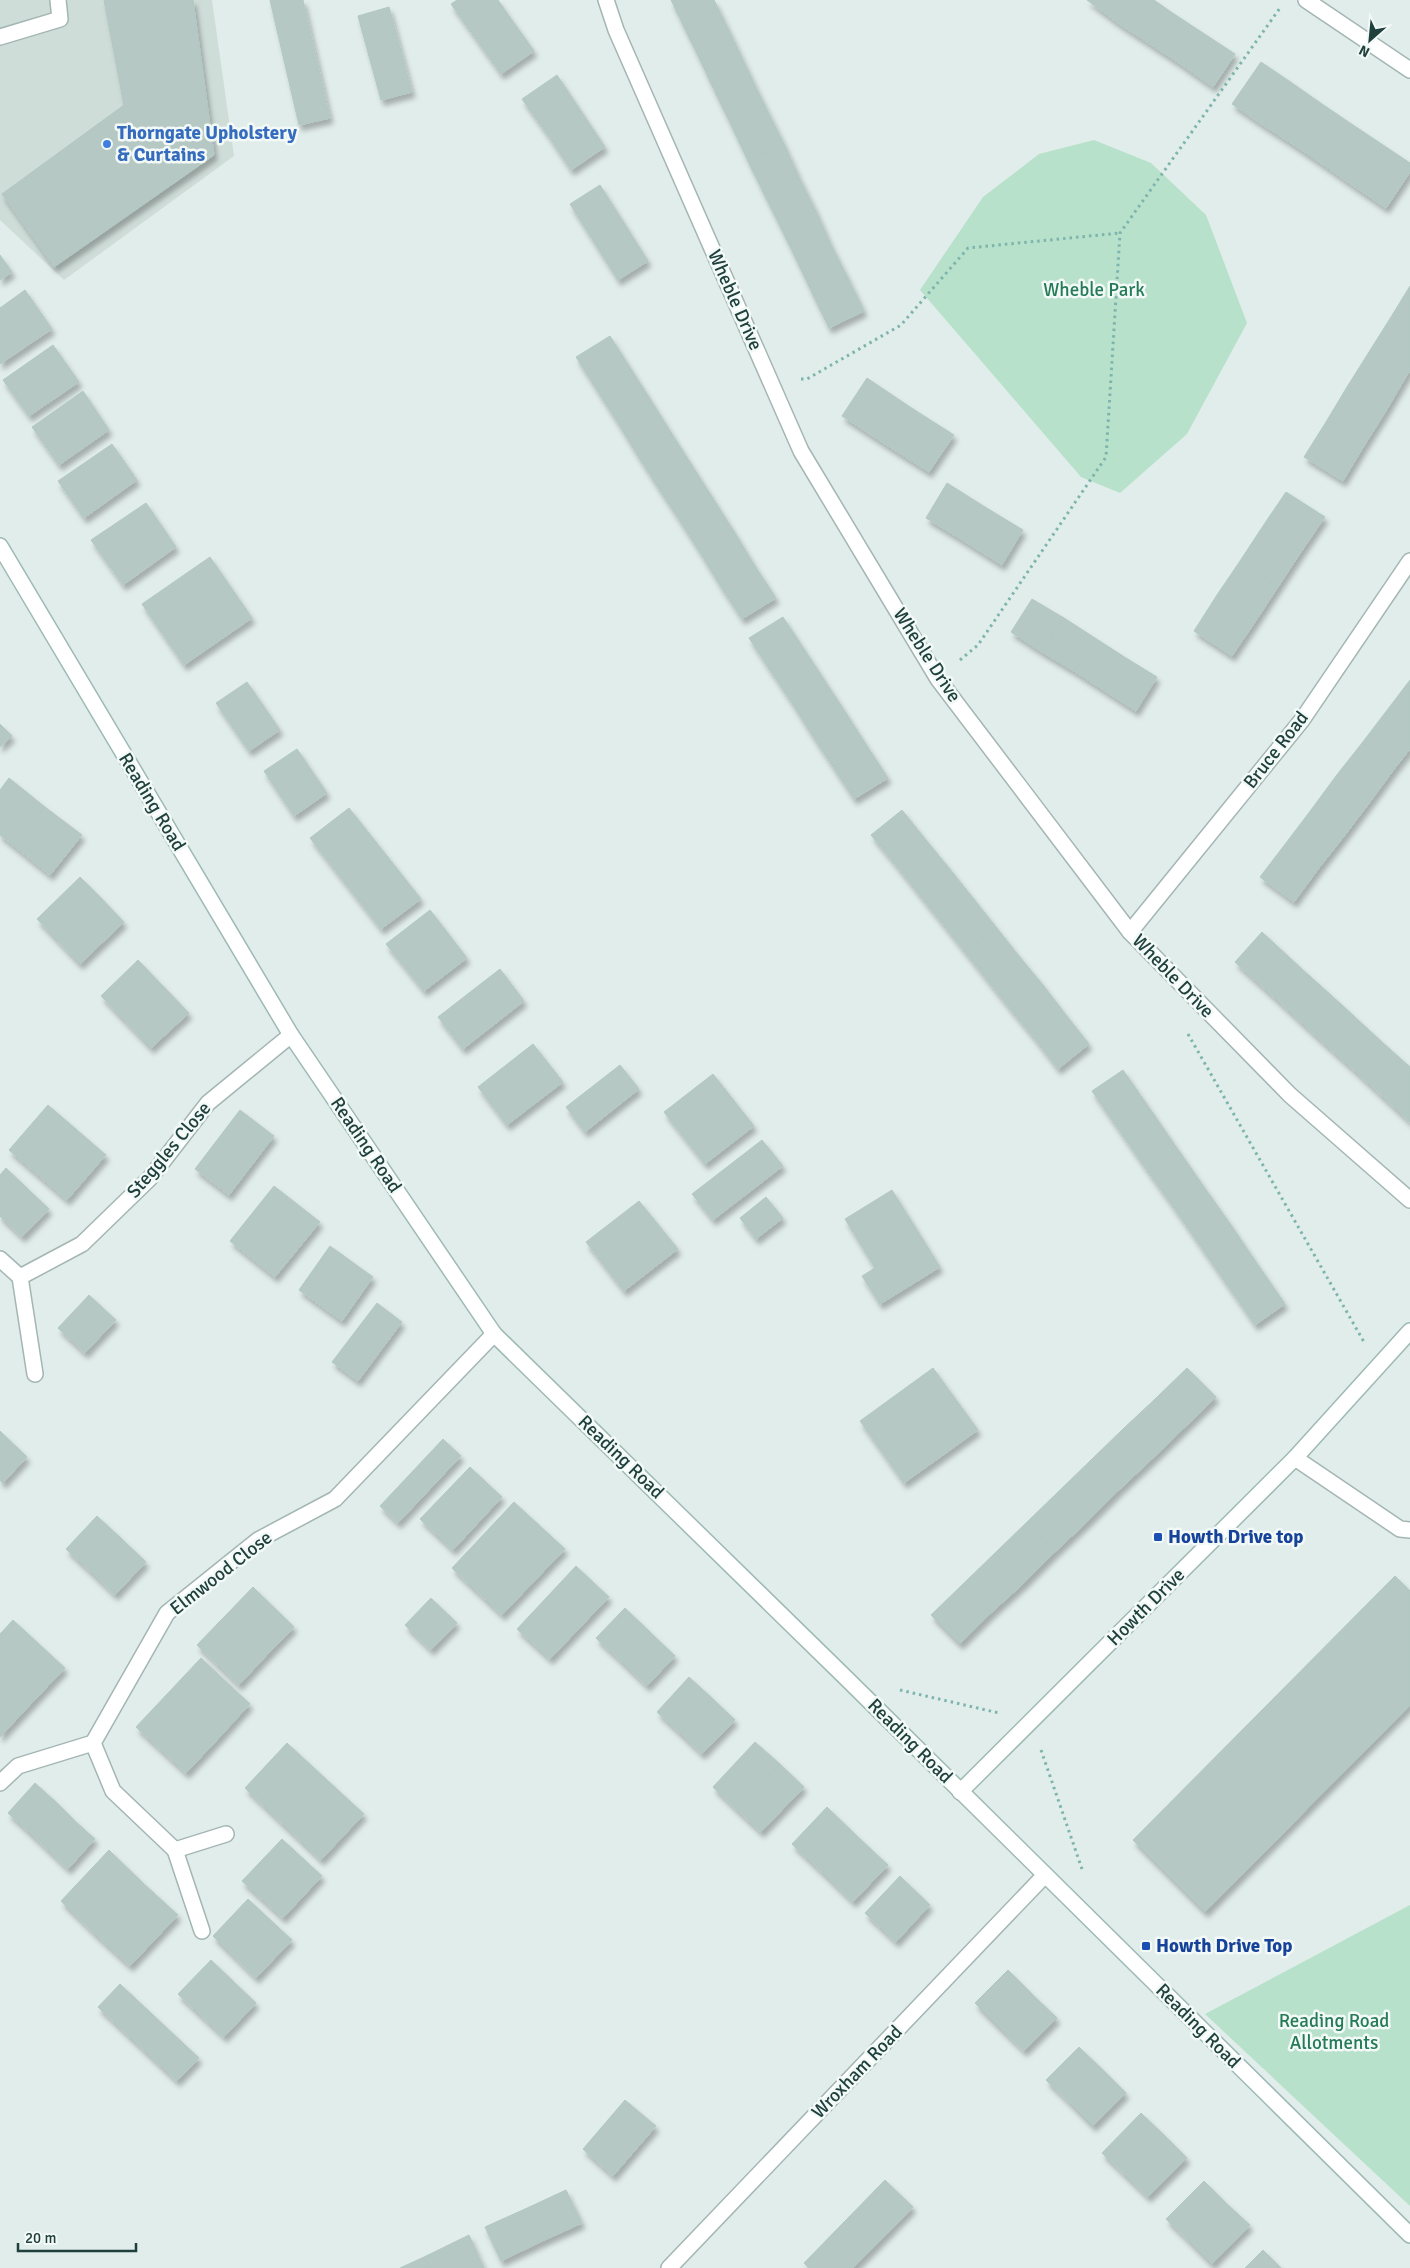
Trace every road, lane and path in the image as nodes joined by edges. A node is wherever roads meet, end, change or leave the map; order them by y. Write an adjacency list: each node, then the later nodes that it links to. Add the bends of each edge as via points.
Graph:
1 (58, 0): 5 (street, via 60,19)
2 (606, 0): 8 (street, Wheble Drive, via 616,30)
3 (1306, 0): 6 (street)
4 (1281, 6): 7 (path)
5 (0, 37)
6 (1410, 70)
7 (1120, 233): 8 (path, via 968,248 901,325 807,378); 11 (path, via 1106,456 978,644)
8 (772, 383): 11 (street, Wheble Drive, via 801,450)
9 (0, 546): 14 (street, Reading Road)
10 (1410, 561): 12 (street, Bruce Road, via 1302,720)
11 (938, 679): 12 (street, Wheble Drive)
12 (1130, 932): 15 (street, Wheble Drive, via 1290,1095)
13 (1184, 1026): 20 (path)
14 (291, 1035): 17 (street, Steggles Close, via 208,1103 150,1178 82,1244); 19 (street, Reading Road)
15 (1410, 1200)
16 (0, 1259): 17 (street)
17 (20, 1277): 21 (street)
18 (1410, 1332): 20 (street, Howth Drive)
19 (494, 1334): 24 (street, Elmwood Close, via 334,1498 258,1540 167,1613); 26 (street, Reading Road)
20 (1378, 1367): 22 (street, Howth Drive)
21 (35, 1374)
22 (1294, 1458): 23 (street, via 1400,1529); 26 (street, Howth Drive)
23 (1410, 1530)
24 (93, 1743): 25 (street, via 18,1766); 28 (street, via 113,1791)
25 (0, 1783)
26 (960, 1792): 29 (street, Reading Road)
27 (226, 1834): 28 (street)
28 (175, 1850): 30 (street)
29 (1045, 1875): 31 (street, Reading Road); 32 (street, Wroxham Road)
30 (202, 1931)
31 (1410, 2235)
32 (669, 2268)

